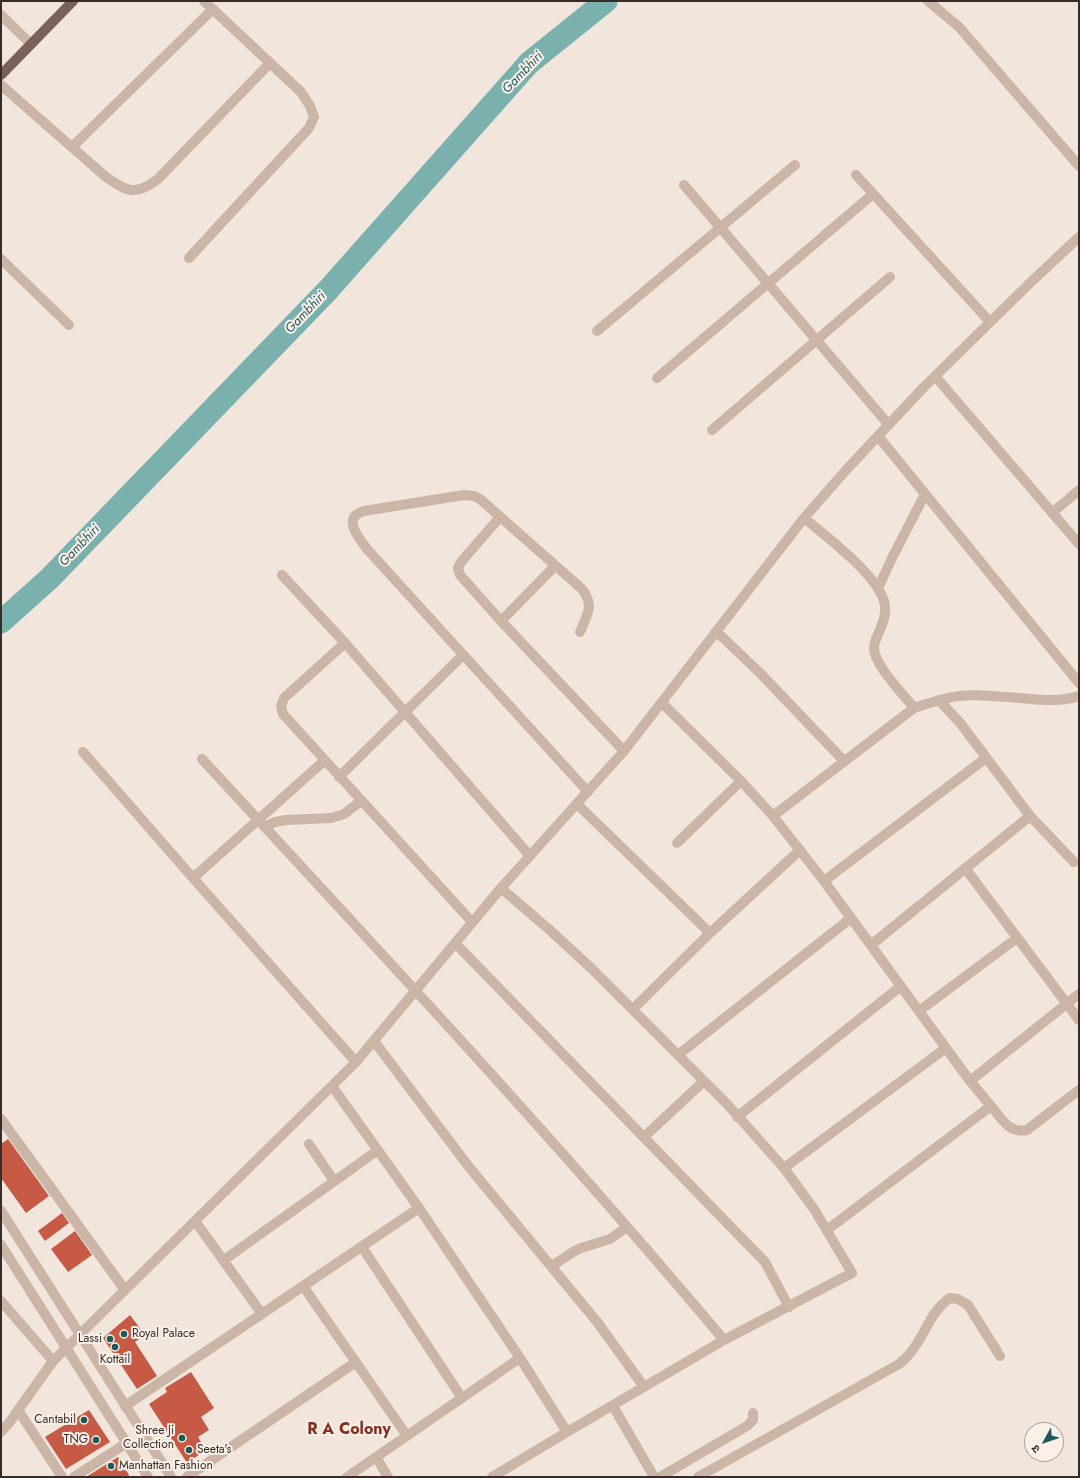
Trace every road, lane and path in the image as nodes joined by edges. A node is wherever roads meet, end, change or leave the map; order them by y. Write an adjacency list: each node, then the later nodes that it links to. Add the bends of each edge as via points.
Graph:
1 (73, 1): 6 (main road)
2 (204, 1): 4 (street)
3 (928, 1): 12 (street, via 959,26)
4 (213, 9): 7 (street); 10 (street)
5 (1, 15): 6 (street)
6 (31, 44): 8 (main road)
7 (270, 62): 10 (street, via 147,188 134,191 121,188); 18 (street, via 301,92 314,117 309,128)
8 (1, 75)
9 (1, 85): 10 (street)
10 (72, 147)
11 (795, 165): 16 (street)
12 (1079, 166)
13 (856, 175): 15 (street)
14 (684, 185): 16 (street)
15 (873, 194): 21 (street); 22 (street)
16 (720, 228): 21 (street); 24 (street)
17 (1079, 237): 22 (street)
18 (189, 258)
19 (1, 259): 23 (street)
20 (890, 277): 25 (street)
21 (768, 283): 25 (street); 27 (street)
22 (990, 322): 26 (street)
23 (69, 325)
24 (597, 331)
25 (817, 340): 28 (street); 29 (street)
26 (935, 376): 28 (street); 33 (street)
27 (658, 378)
28 (889, 425): 30 (street)
29 (712, 430)
30 (878, 436): 32 (street); 35 (street)
31 (1079, 490): 33 (street)
32 (925, 494): 39 (street); 45 (street)
33 (1052, 513): 36 (street)
34 (500, 517): 37 (street); 40 (street, via 466,555 458,568 465,582); 44 (street, via 480,499 464,495 364,511 357,513 354,518 356,533 367,549)
35 (804, 518): 39 (street, via 867,573); 42 (street)
36 (1079, 544)
37 (555, 566): 40 (street); 41 (street, via 588,596 589,610)
38 (282, 575): 43 (street)
39 (878, 588): 49 (street, via 886,615 874,647 875,657)
40 (501, 621): 52 (street)
41 (580, 632)
42 (717, 632): 48 (street); 56 (street)
43 (345, 643): 50 (street); 55 (street, via 294,688 284,698 281,706 283,714)
44 (463, 655): 50 (street); 59 (street)
45 (1079, 683)
46 (1079, 696): 47 (street, via 1049,701 961,696)
47 (939, 700): 49 (street); 53 (street)
48 (662, 703): 52 (street); 58 (street)
49 (914, 708): 56 (street)
50 (405, 713): 57 (street); 67 (street)
51 (83, 752): 70 (street)
52 (624, 752): 59 (street)
53 (986, 758): 63 (street); 71 (street)
54 (202, 759): 64 (street)
55 (324, 761): 57 (street); 64 (street)
56 (844, 761): 62 (street)
57 (339, 777): 60 (street)
58 (741, 781): 62 (street); 65 (street)
59 (588, 792): 61 (street)
60 (361, 801): 64 (street, via 344,814 331,818); 74 (street)
61 (577, 804): 67 (street); 75 (street)
62 (773, 816): 66 (street)
63 (1030, 816): 68 (street); 69 (street)
64 (261, 823): 70 (street); 80 (street)
65 (677, 844)
66 (800, 850): 71 (street); 75 (street)
67 (530, 856): 72 (street)
68 (1074, 862)
69 (965, 868): 76 (street); 78 (street)
70 (193, 878): 89 (street)
71 (824, 881): 73 (street)
72 (501, 888): 74 (street); 83 (street, via 552,932)
73 (851, 918): 78 (street); 88 (street)
74 (472, 922): 77 (street)
75 (710, 933): 83 (street)
76 (1017, 938): 82 (street); 84 (street)
77 (455, 943): 80 (street); 98 (street)
78 (871, 945): 79 (street)
79 (901, 986): 84 (street); 95 (street)
80 (415, 991): 86 (street); 106 (street)
81 (1079, 994): 82 (street)
82 (1067, 1004): 85 (street); 91 (street)
83 (633, 1009): 88 (street)
84 (919, 1011): 87 (street)
85 (1079, 1020)
86 (374, 1041): 89 (street); 111 (street, via 469,1168)
87 (946, 1048): 91 (street); 101 (street)
88 (678, 1055): 90 (street)
89 (356, 1062): 92 (street)
90 (704, 1081): 95 (street); 98 (street)
91 (970, 1081): 94 (street)
92 (332, 1086): 100 (street); 105 (street)
93 (1079, 1090): 94 (street, via 1027,1130 1020,1132 1014,1131)
94 (991, 1106): 107 (street)
95 (737, 1117): 101 (street)
96 (1, 1119): 97 (street)
97 (5, 1133): 113 (street)
98 (644, 1137): 115 (street, via 765,1262)
99 (309, 1144): 102 (street)
100 (378, 1150): 102 (street); 103 (street)
101 (784, 1168): 107 (street)
102 (334, 1181): 110 (street)
103 (419, 1208): 109 (street); 121 (street)
104 (1, 1211): 117 (street)
105 (195, 1221): 110 (street); 113 (street)
106 (627, 1227): 111 (street, via 610,1239 581,1248); 118 (street)
107 (827, 1230): 115 (street, via 852,1273)
108 (1, 1245): 119 (street)
109 (362, 1247): 112 (street); 125 (street)
110 (224, 1260): 116 (street)
111 (552, 1266): 124 (street, via 598,1323)
112 (303, 1286): 116 (street); 123 (street)
113 (125, 1290): 117 (street)
114 (1, 1301): 122 (street)
115 (789, 1308): 118 (street)
116 (262, 1314): 126 (street)
117 (80, 1334): 119 (street); 126 (street)
118 (724, 1340): 124 (street)
119 (67, 1347): 122 (street); 133 (street)
120 (1000, 1356): 145 (street, via 968,1305 950,1298 942,1303 915,1348 899,1364)
121 (520, 1358): 125 (street); 131 (street)
122 (53, 1361): 128 (street)
123 (356, 1362): 132 (street); 139 (street)
124 (644, 1387): 127 (street)
125 (462, 1398): 132 (street)
126 (125, 1406): 138 (street)
127 (613, 1406): 131 (street); 143 (street)
128 (18, 1410): 130 (street); 135 (street)
129 (753, 1413): 144 (street, via 753,1420 747,1426)
130 (1, 1432)
131 (567, 1432): 142 (street)
132 (407, 1436): 134 (street)
133 (127, 1443): 136 (street); 137 (street)
134 (376, 1457): 140 (street); 141 (street)
135 (62, 1477)
136 (74, 1477)
137 (148, 1477)
138 (171, 1477)
139 (187, 1477)
140 (347, 1477)
141 (388, 1477)
142 (492, 1477)
143 (654, 1477)
144 (660, 1477)
145 (698, 1477)

